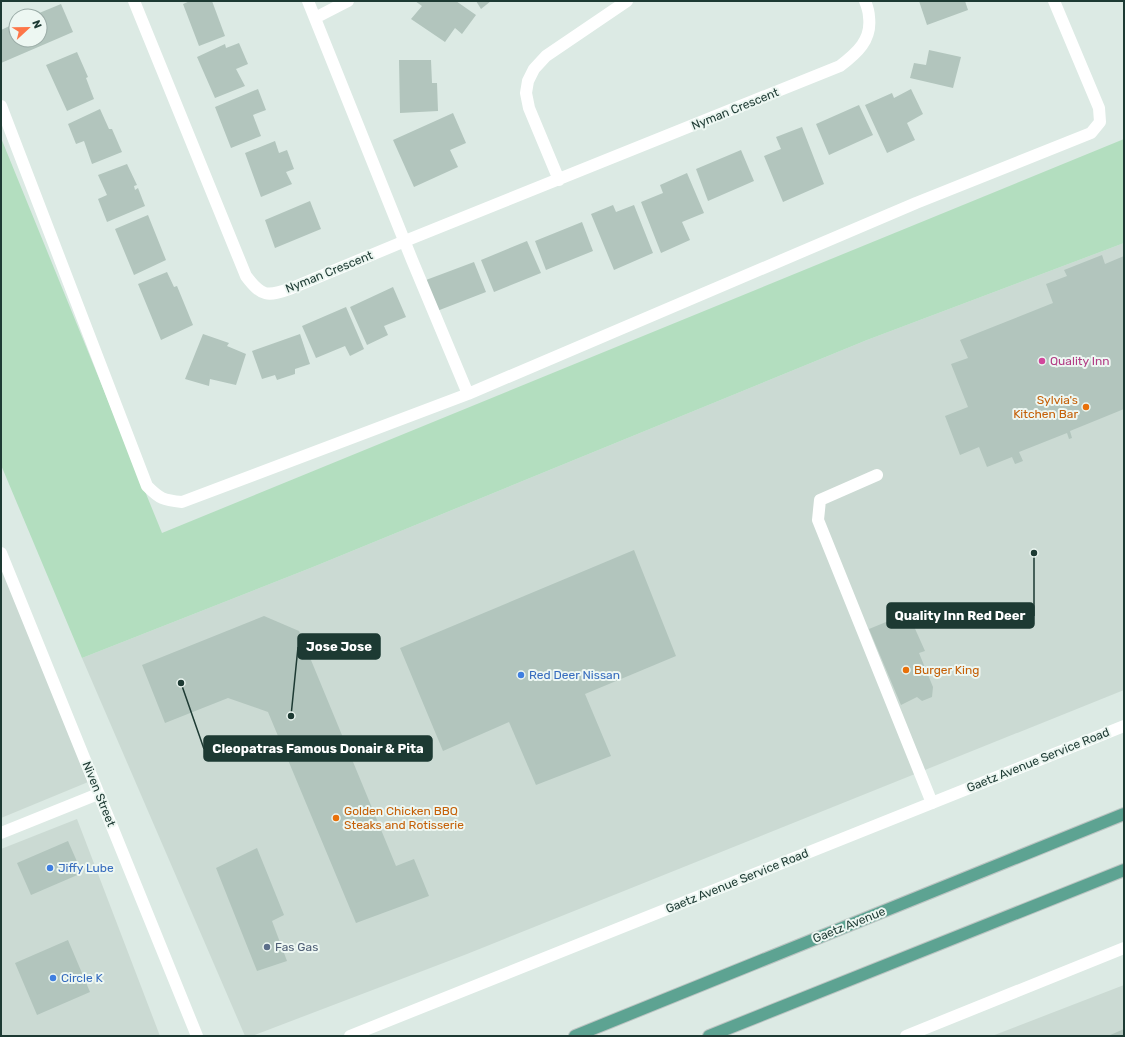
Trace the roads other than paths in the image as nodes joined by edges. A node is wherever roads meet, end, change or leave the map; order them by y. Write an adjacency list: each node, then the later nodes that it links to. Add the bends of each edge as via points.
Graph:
1 (134, 1): 10 (street, Nyman Crescent, via 246,276 259,291 267,294 278,293)
2 (308, 1): 7 (street)
3 (348, 1): 7 (street)
4 (627, 1): 9 (street, via 546,56 534,68 528,81 526,93 529,108)
5 (865, 1): 9 (street, Nyman Crescent, via 869,17 863,46 840,66)
6 (1054, 1): 11 (street, via 1099,108 1100,122 1091,133 916,203)
7 (315, 18): 10 (street)
8 (1, 106): 11 (street, via 147,486 158,497 182,502)
9 (559, 180): 10 (street, Nyman Crescent)
10 (405, 241): 11 (street)
11 (468, 394)
12 (877, 475): 16 (street, via 820,500 818,520)
13 (1, 554): 15 (street, Niven Street)
14 (1124, 726): 16 (street, Gaetz Avenue Service Road)
15 (98, 794): 18 (street); 21 (street, Niven Street)
16 (932, 802): 22 (street, Gaetz Avenue Service Road)
17 (1124, 814): 23 (main road, Gaetz Avenue)
18 (1, 833)
19 (1124, 870): 24 (main road)
20 (1124, 948): 25 (street)
21 (197, 1036)
22 (350, 1036)
23 (575, 1036)
24 (709, 1036)
25 (906, 1036)

